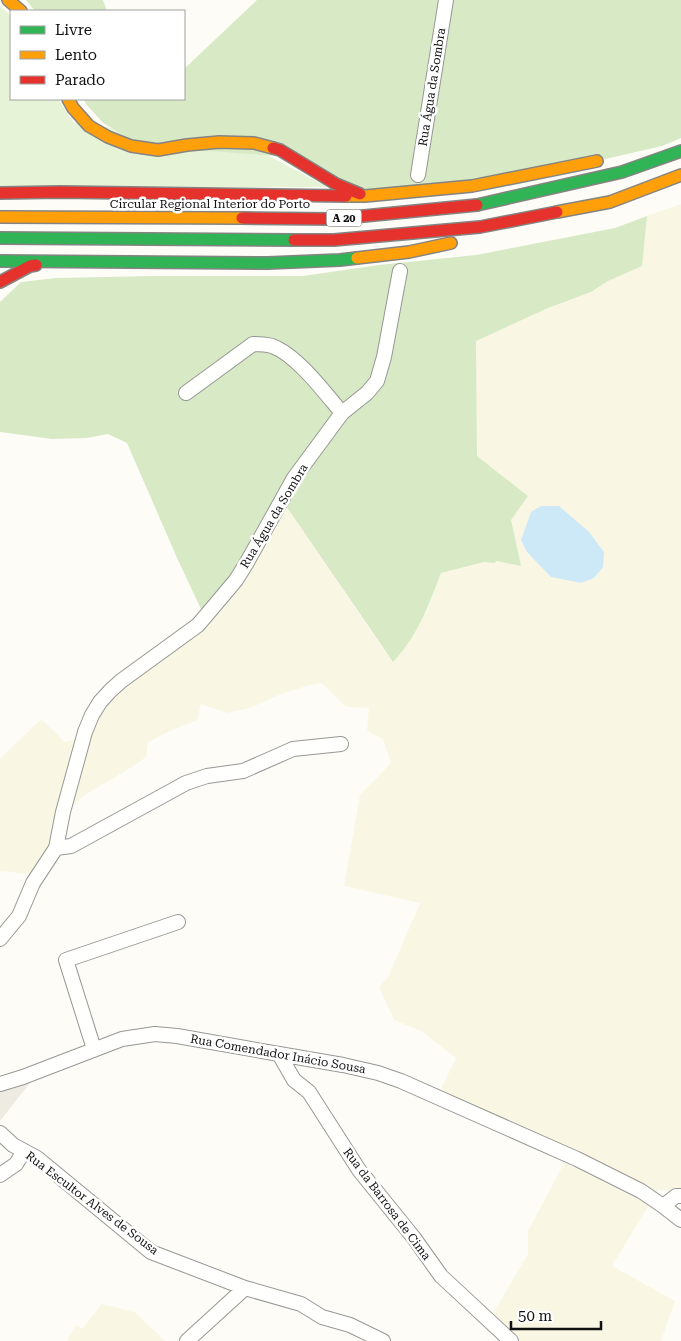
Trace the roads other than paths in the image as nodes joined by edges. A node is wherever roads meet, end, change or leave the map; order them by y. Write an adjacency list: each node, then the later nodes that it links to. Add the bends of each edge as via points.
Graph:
1 (8, 0): 3 (highway)
2 (446, 0): 8 (street, Rua Água da Sombra)
3 (20, 10)
4 (69, 100): 11 (highway, via 89,126 131,146 158,150 219,142 254,143 280,150 336,184)
5 (655, 149): 6 (highway)
6 (681, 150): 13 (highway, Circular Regional Interior do Porto / A 20, via 622,172 478,205 333,219)
7 (612, 158): 11 (highway, via 472,186)
8 (418, 175)
9 (681, 175): 12 (highway, A 20)
10 (0, 193): 11 (highway)
11 (365, 196)
12 (610, 202): 14 (highway, A 20, via 480,227 334,240); 16 (highway, via 583,216 409,252 340,260 268,263)
13 (0, 217)
14 (0, 238)
15 (0, 261): 16 (highway)
16 (58, 261): 18 (highway, via 30,266)
17 (400, 271): 20 (street, Rua Água da Sombra, via 377,381)
18 (0, 282)
19 (186, 393): 20 (street, via 253,344 271,346 297,363)
20 (342, 413): 22 (street, Rua Água da Sombra, via 294,478 236,580 216,605 198,625 122,680 100,702 85,732)
21 (341, 744): 22 (street, via 293,749 243,771 207,776 186,783 72,846)
22 (56, 848): 24 (street, via 33,883 19,916)
23 (178, 922): 25 (street, via 66,960)
24 (0, 939)
25 (94, 1049): 26 (street, Rua Comendador Inácio Sousa, via 122,1038 155,1034); 27 (street, Rua Comendador Inácio Sousa)
26 (279, 1054): 32 (street, Rua Comendador Inácio Sousa, via 361,1068 401,1081 577,1159 641,1191); 37 (street, Rua da Barrosa de Cima, via 294,1080 309,1092 359,1170 441,1276)
27 (0, 1084)
28 (0, 1133): 29 (street, Rua Escultor Alves de Sousa, via 13,1146)
29 (24, 1151): 30 (street, via 16,1164); 34 (street, Rua Escultor Alves de Sousa, via 37,1158 151,1252)
30 (0, 1175)
31 (681, 1196): 32 (street)
32 (663, 1206): 33 (street, Rua Comendador Inácio Sousa)
33 (681, 1220)
34 (245, 1288): 35 (street); 36 (street, Rua Escultor Alves de Sousa, via 301,1304 322,1317)
35 (186, 1341)
36 (383, 1341)
37 (510, 1341)

